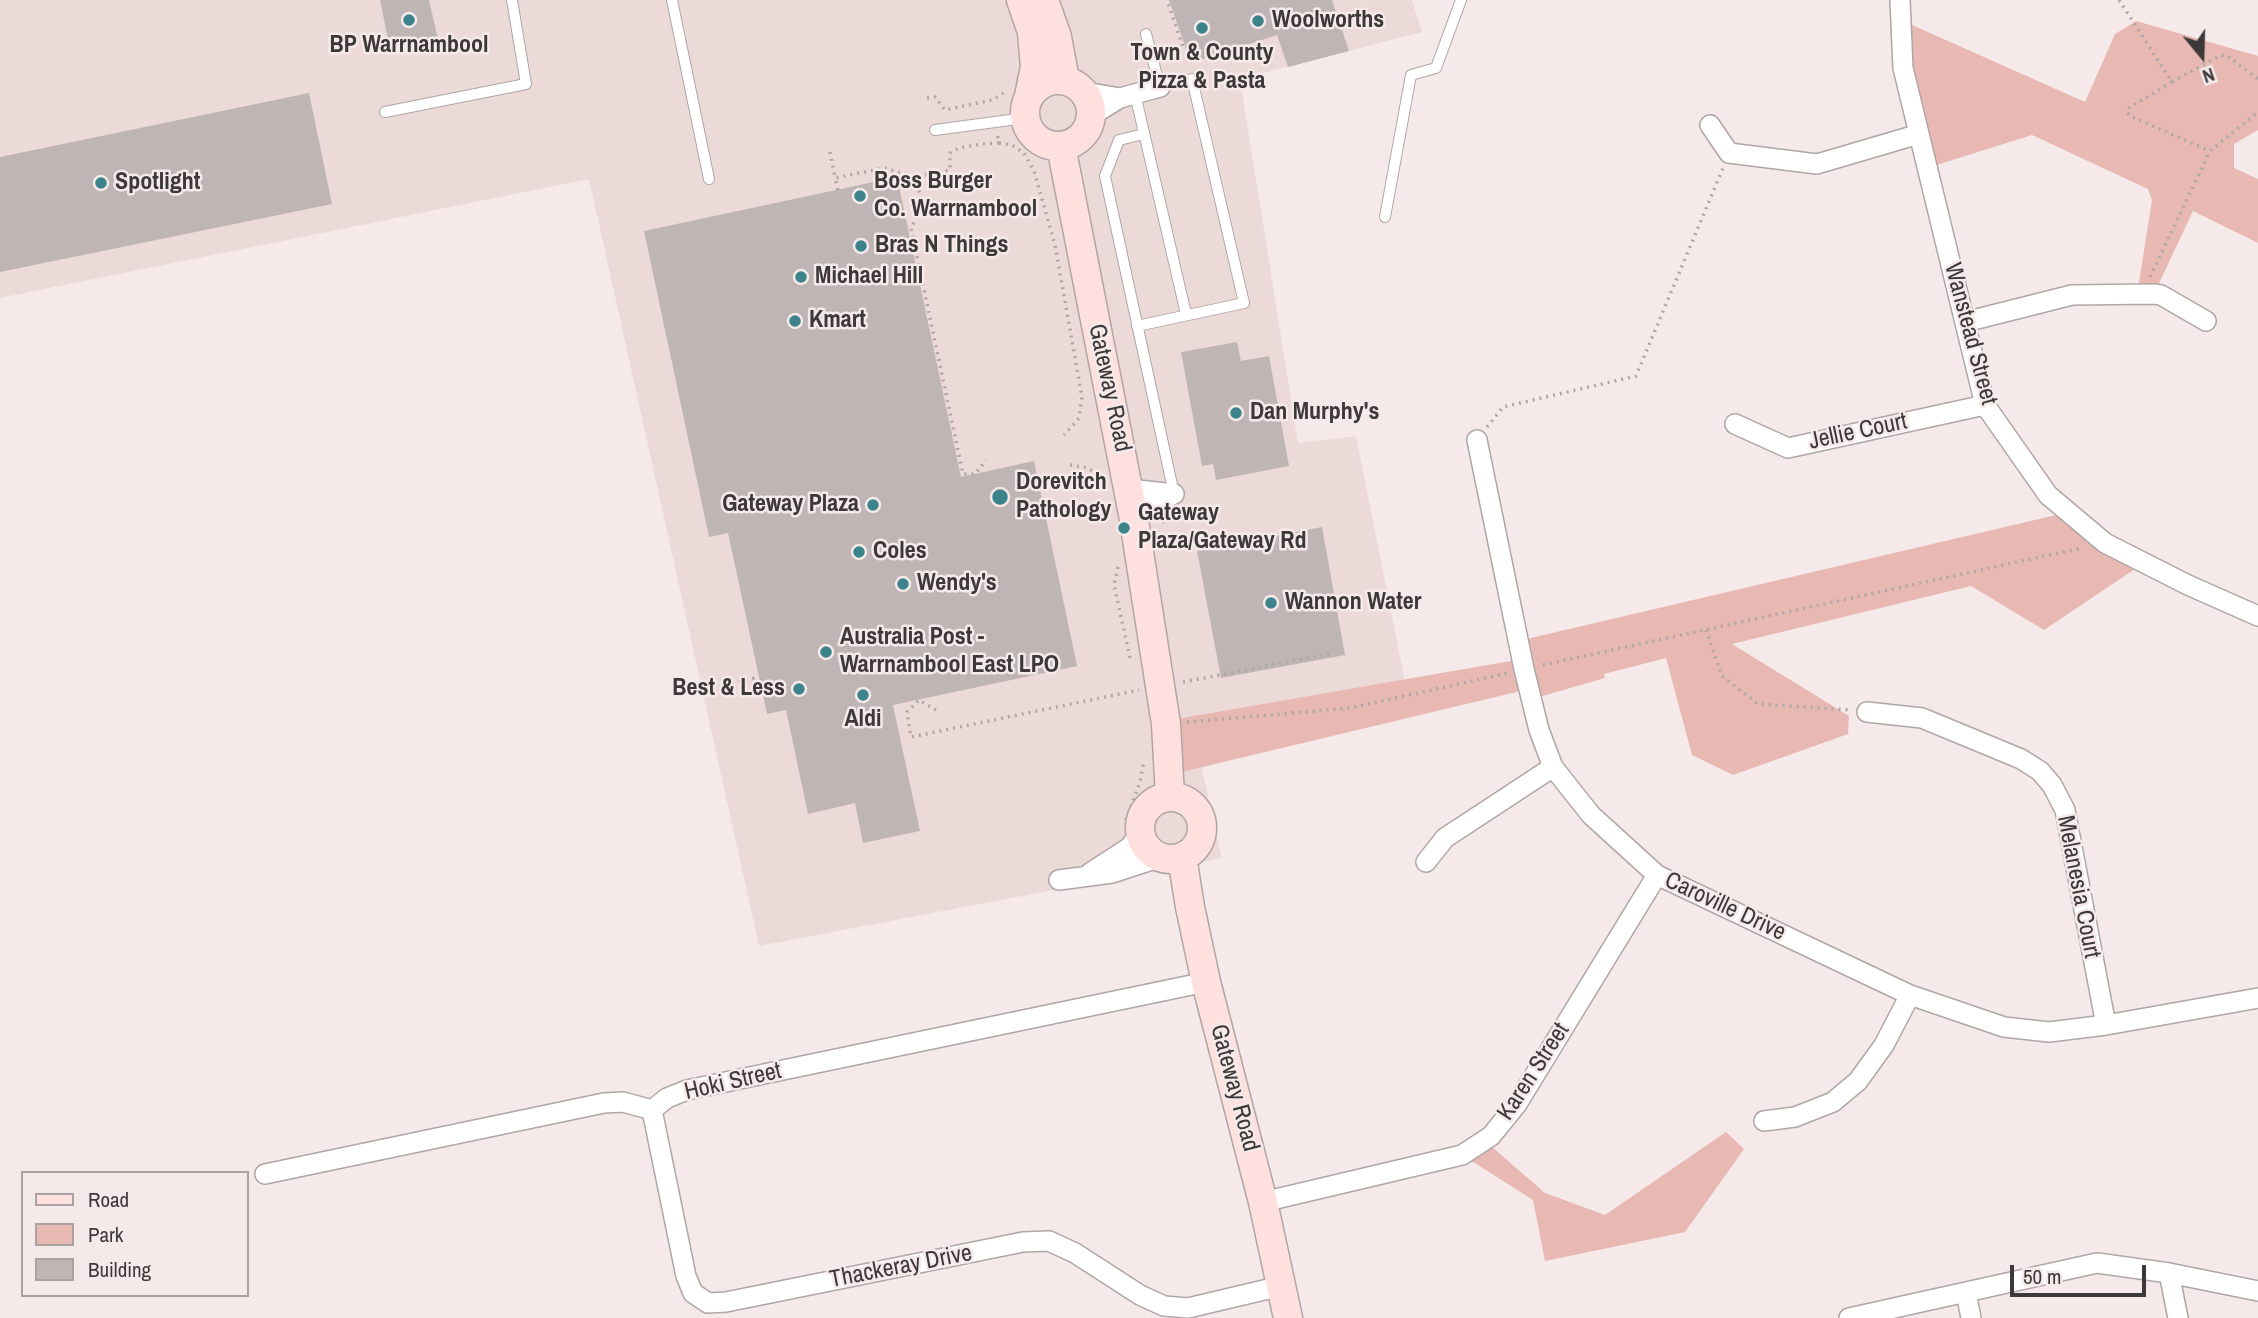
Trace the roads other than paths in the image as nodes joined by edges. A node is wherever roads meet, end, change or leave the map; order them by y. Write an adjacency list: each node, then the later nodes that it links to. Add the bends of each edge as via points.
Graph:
1 (512, 0): 12 (lane, via 526,84)
2 (672, 0): 18 (lane)
3 (1021, 0): 11 (street, via 1032,32 1035,67)
4 (1044, 0): 9 (street)
5 (1461, 0): 19 (lane, via 1436,68 1411,75)
6 (1900, 0): 16 (street, Wanstead Street, via 1903,68)
7 (1146, 34): 8 (lane)
8 (1160, 87): 10 (street); 20 (lane, via 1192,79 1244,303)
9 (1081, 96): 10 (street); 11 (street, via 1051,80); 17 (street, via 1089,127 1073,144)
10 (1128, 96): 15 (lane)
11 (1021, 101): 14 (lane, via 995,122); 17 (street, via 1034,136)
12 (385, 112)
13 (1710, 125): 16 (street, via 1729,153 1818,164)
14 (935, 130)
15 (1144, 134): 20 (lane); 23 (lane, via 1119,140 1105,176)
16 (1919, 134): 22 (street, Wanstead Street)
17 (1061, 146): 27 (street, Gateway Road)
18 (709, 179)
19 (1385, 217)
20 (1186, 314): 23 (lane)
21 (2206, 321): 22 (street, via 2161,295 2072,295)
22 (1965, 322): 24 (street, Wanstead Street)
23 (1138, 326): 28 (lane)
24 (1984, 405): 25 (street, Jellie Court, via 1788,448); 29 (street, Wanstead Street, via 2048,495 2105,543)
25 (1735, 424)
26 (1477, 440): 31 (street, Caroville Drive, via 1524,669)
27 (1122, 494): 28 (street); 32 (street, Gateway Road, via 1160,686)
28 (1174, 494)
29 (2258, 616)
30 (1867, 712): 42 (street, Melanesia Court, via 1922,718 2021,759 2052,785 2065,810)
31 (1553, 767): 35 (street, via 1445,838); 36 (street, Caroville Drive, via 1591,815)
32 (1170, 797): 33 (street, via 1150,805); 34 (street, via 1194,807 1202,822 1196,847)
33 (1135, 840): 34 (street); 37 (street)
34 (1171, 857): 37 (street); 39 (street, Gateway Road, via 1189,907)
35 (1426, 862)
36 (1657, 875): 40 (street, Caroville Drive); 46 (street, Karen Street, via 1517,1104 1491,1136 1462,1155)
37 (1083, 878): 38 (street)
38 (1059, 880)
39 (1206, 982): 43 (street, Hoki Street, via 687,1090); 46 (street, Gateway Road)
40 (1910, 995): 42 (street, Caroville Drive, via 2004,1027 2049,1032); 44 (street, via 1884,1045 1858,1081 1833,1102 1795,1117)
41 (2258, 998): 42 (street, Caroville Drive)
42 (2106, 1025)
43 (652, 1110): 45 (street, Hoki Street, via 623,1102 604,1103); 48 (street, Thackeray Drive, via 686,1276 693,1293 708,1303 1023,1242 1049,1241 1164,1306 1188,1308)
44 (1764, 1121)
45 (265, 1174)
46 (1263, 1202): 48 (street, Gateway Road)
47 (2169, 1273): 49 (street, via 2097,1263); 50 (street); 54 (street)
48 (1281, 1286): 51 (street, Gateway Road)
49 (1966, 1292): 52 (street); 53 (street)
50 (2258, 1292)
51 (1288, 1318)
52 (1849, 1318)
53 (1971, 1318)
54 (2178, 1318)

